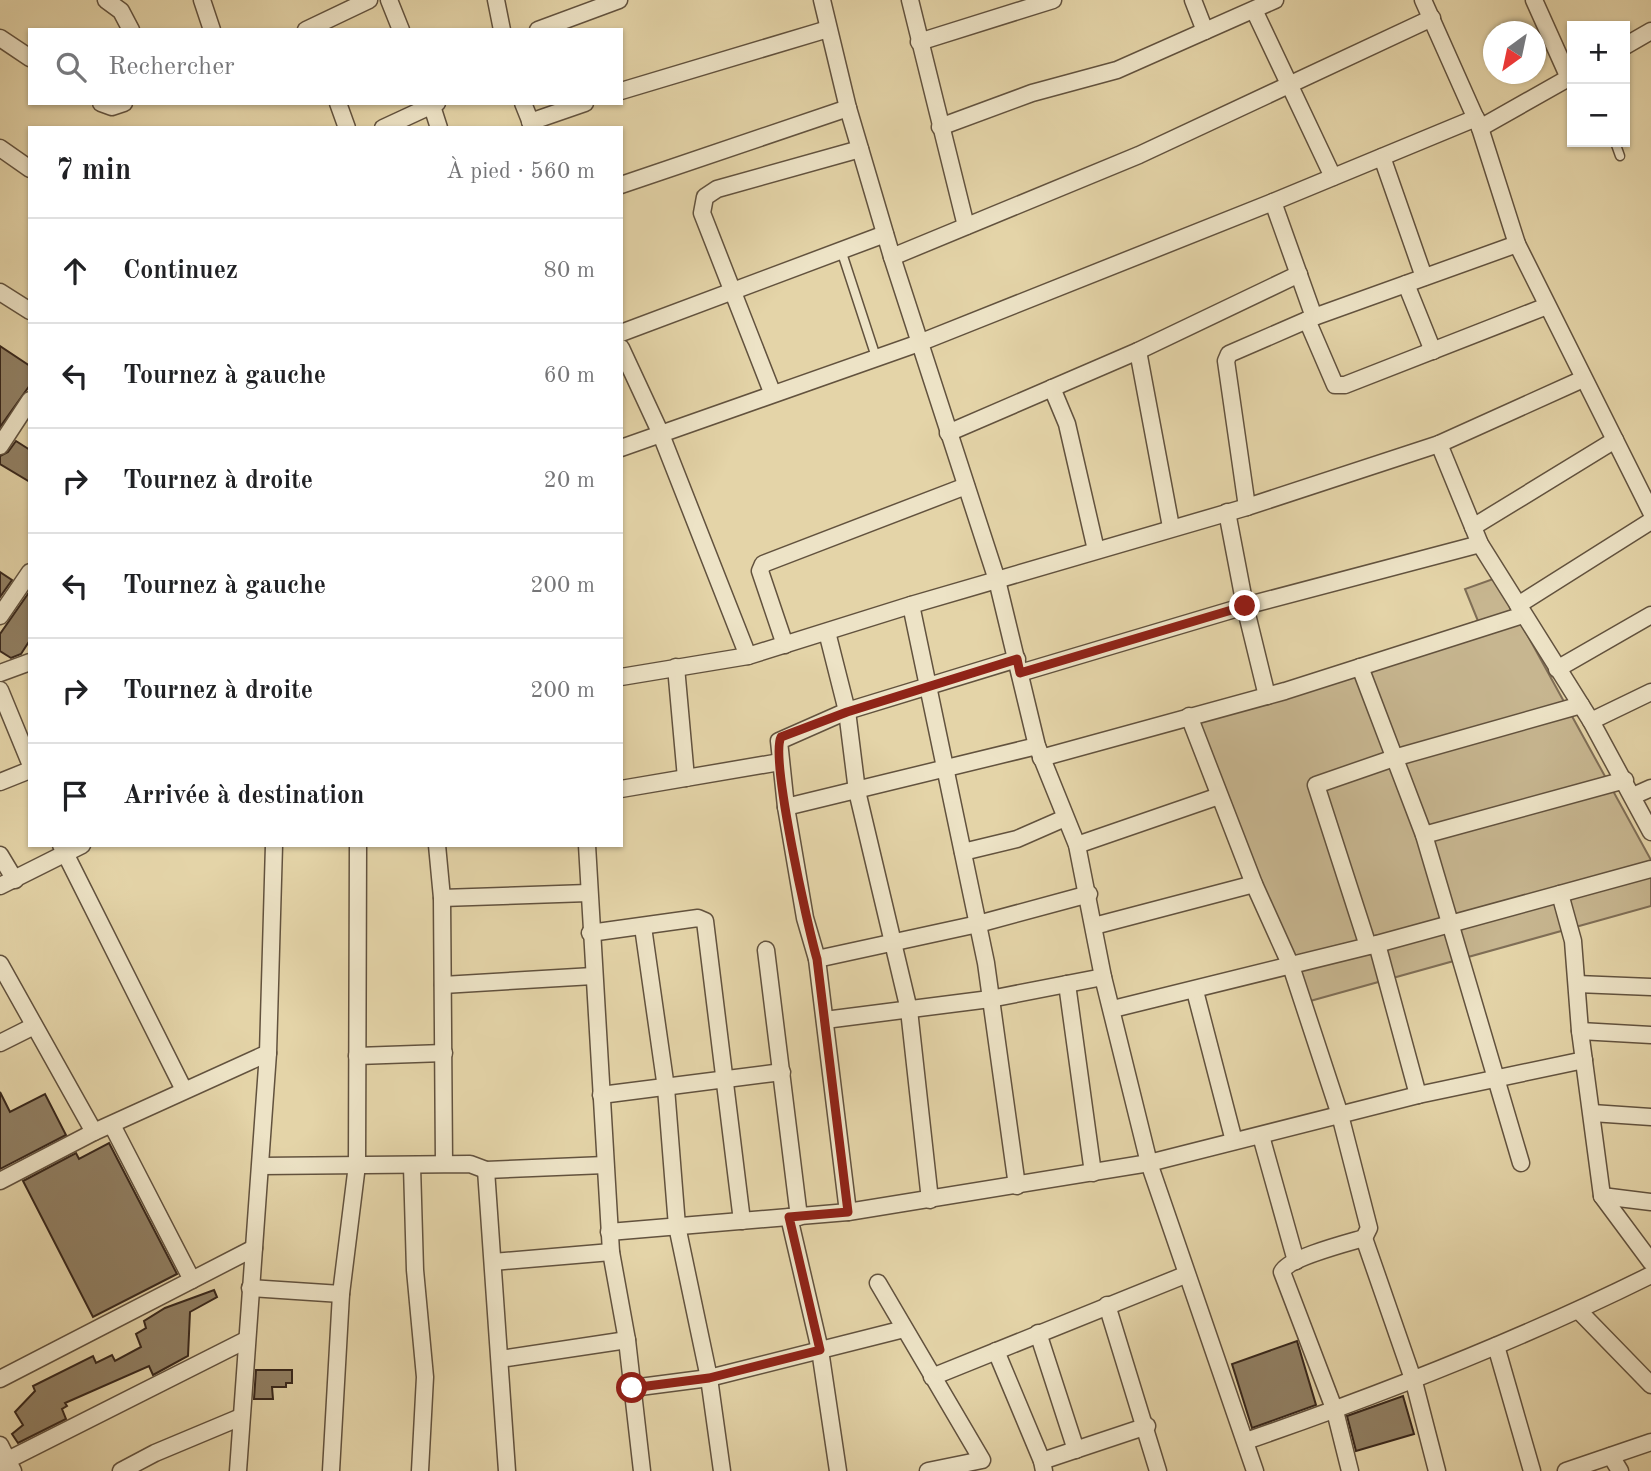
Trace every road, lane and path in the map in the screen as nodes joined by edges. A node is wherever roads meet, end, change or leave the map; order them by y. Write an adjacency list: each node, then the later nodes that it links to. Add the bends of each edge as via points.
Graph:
1 (106, 0): 16 (street, via 121,11)
2 (202, 0): 17 (street)
3 (369, 0): 18 (street)
4 (389, 0): 19 (street)
5 (496, 0): 20 (street)
6 (619, 0): 21 (street)
7 (822, 0): 22 (street)
8 (910, 0): 26 (street)
9 (1053, 0): 26 (street)
10 (1193, 0): 23 (street)
11 (1275, 0): 14 (street)
12 (1423, 0): 15 (street)
13 (1534, 0): 29 (street)
14 (1254, 10): 23 (street); 31 (street)
15 (1432, 18): 31 (street); 39 (street)
16 (130, 28)
17 (211, 28)
18 (310, 28)
19 (400, 28)
20 (502, 28)
21 (543, 28)
22 (828, 29): 32 (street); 38 (street)
23 (1205, 31): 44 (street, via 1117,70 1031,93)
24 (1651, 31): 27 (street)
25 (0, 38): 28 (street)
26 (919, 42): 44 (street)
27 (1630, 43)
28 (28, 57)
29 (1567, 70)
30 (1567, 80): 39 (street)
31 (1289, 85): 51 (street); 54 (street, via 1139,155)
32 (623, 90)
33 (339, 105): 41 (street)
34 (431, 105): 42 (street)
35 (433, 105): 43 (street)
36 (524, 105): 40 (street)
37 (580, 105): 40 (street)
38 (848, 107): 47 (street); 52 (street)
39 (1478, 123): 49 (street); 56 (street)
40 (532, 125)
41 (346, 126)
42 (387, 126)
43 (438, 126)
44 (940, 127): 54 (street)
45 (1617, 147): 48 (lane)
46 (0, 148): 50 (street)
47 (860, 149): 55 (street); 62 (street, via 717,189 705,197 702,213)
48 (1620, 156)
49 (1382, 157): 51 (street); 60 (street)
50 (28, 168)
51 (1333, 177): 53 (street)
52 (623, 184)
53 (1273, 202): 59 (street); 68 (street)
54 (966, 226): 58 (street)
55 (885, 234): 57 (street); 58 (street)
56 (1517, 244): 60 (street); 64 (street)
57 (841, 250): 62 (street); 72 (lane)
58 (892, 257): 68 (street)
59 (1299, 274): 66 (street); 69 (street)
60 (1424, 277): 61 (street)
61 (1406, 284): 66 (street); 70 (street)
62 (732, 291): 67 (street); 75 (street)
63 (0, 292): 65 (street)
64 (1547, 306): 70 (street); 73 (street)
65 (28, 310)
66 (1311, 319): 70 (street, via 1335,384 1345,385); 84 (street, via 1237,349 1226,361)
67 (623, 332)
68 (919, 343): 72 (street); 78 (street)
69 (1138, 351): 74 (street); 88 (street)
70 (1433, 351)
71 (623, 352): 77 (street)
72 (876, 357): 75 (street)
73 (1583, 379): 79 (street); 80 (street)
74 (1052, 388): 78 (street); 91 (street, via 1067,424)
75 (772, 392): 77 (street)
76 (28, 403): 81 (street)
77 (660, 432): 82 (street); 101 (street)
78 (948, 433): 83 (street)
79 (1615, 440): 86 (street); 89 (street)
80 (1439, 444): 84 (street); 89 (street)
81 (0, 446)
82 (623, 447)
83 (966, 486): 93 (street); 100 (street, via 764,564 760,571)
84 (1247, 507): 85 (street)
85 (1227, 512): 88 (street); 95 (street)
86 (1651, 512)
87 (1651, 522): 96 (street)
88 (1171, 527): 91 (street)
89 (1473, 527): 90 (street)
90 (1480, 544): 95 (street); 96 (street)
91 (1097, 550): 93 (street)
92 (28, 575): 98 (street)
93 (997, 580): 94 (street); 103 (street)
94 (911, 605): 99 (street); 109 (street)
95 (1245, 606): 103 (street); 112 (street)
96 (1520, 610): 105 (street); 106 (street)
97 (1651, 615): 106 (street)
98 (0, 616)
99 (827, 632): 100 (street); 114 (street)
100 (785, 645): 101 (street)
101 (748, 656): 104 (street)
102 (28, 663): 107 (street)
103 (1018, 666): 109 (street); 117 (street)
104 (676, 667): 108 (street); 123 (street)
105 (1360, 667): 112 (street); 119 (street)
106 (1557, 669): 113 (street)
107 (0, 673)
108 (623, 677)
109 (930, 687): 114 (street); 121 (street)
110 (0, 690): 118 (street)
111 (1651, 692): 116 (street)
112 (1267, 696): 115 (street)
113 (1581, 705): 116 (street); 119 (street)
114 (847, 712): 120 (street, via 781,737); 128 (street)
115 (1189, 716): 117 (street); 129 (street)
116 (1591, 721): 124 (street)
117 (1039, 752): 121 (street); 132 (street)
118 (28, 758)
119 (1394, 758): 134 (street); 156 (street, via 1316,785)
120 (780, 762): 123 (street); 131 (street)
121 (946, 769): 128 (street); 141 (street)
122 (28, 772): 125 (street)
123 (686, 778): 127 (street)
124 (1625, 780): 130 (street); 134 (street)
125 (0, 782)
126 (1651, 788): 130 (street)
127 (623, 789)
128 (857, 791): 131 (street); 155 (street)
129 (1219, 796): 135 (street); 145 (street)
130 (1633, 796): 133 (street)
131 (786, 807): 158 (street, via 805,918)
132 (1065, 818): 135 (street); 141 (street, via 1017,839)
133 (1651, 832)
134 (1424, 835): 151 (street)
135 (1077, 845): 147 (street)
136 (274, 847): 176 (street)
137 (358, 847): 178 (street)
138 (437, 847): 149 (street)
139 (587, 847): 146 (street)
140 (63, 850): 144 (street); 184 (street)
141 (963, 852): 150 (street)
142 (0, 855): 144 (street)
143 (1651, 869): 148 (street)
144 (7, 883)
145 (1254, 884): 152 (street); 160 (street)
146 (588, 893): 149 (street); 154 (street)
147 (1089, 894): 150 (street); 152 (street)
148 (1560, 894): 151 (street); 164 (street, via 1573,941)
149 (442, 898): 165 (street)
150 (978, 924): 155 (street); 168 (street)
151 (1452, 924): 156 (street); 181 (street)
152 (1094, 926): 162 (street)
153 (643, 928): 154 (street); 182 (street, via 698,918 705,921); 183 (street)
154 (590, 933): 161 (street)
155 (892, 942): 158 (street); 170 (street)
156 (1373, 945): 160 (street); 186 (street)
157 (766, 950): 180 (street)
158 (817, 959): 171 (street)
159 (0, 964): 172 (street)
160 (1291, 966): 167 (street); 188 (street)
161 (593, 976): 165 (street); 185 (street)
162 (1104, 977): 163 (street); 169 (street)
163 (1066, 984): 168 (street); 202 (street)
164 (1577, 984): 166 (street); 173 (street)
165 (443, 985): 177 (street)
166 (1651, 987)
167 (1195, 991): 169 (street); 193 (street)
168 (990, 999): 170 (street); 204 (street)
169 (1113, 1009): 195 (street)
170 (909, 1010): 171 (street); 206 (street)
171 (825, 1020): 208 (street)
172 (34, 1026): 175 (street); 191 (street)
173 (1580, 1031): 174 (street); 179 (street)
174 (1651, 1034)
175 (0, 1043)
176 (268, 1053): 184 (street); 199 (street)
177 (444, 1053): 178 (street); 194 (street)
178 (357, 1056): 197 (street)
179 (1584, 1060): 181 (street); 187 (street)
180 (782, 1072): 182 (street); 209 (street)
181 (1497, 1079): 186 (street); 196 (street)
182 (723, 1081): 183 (street); 210 (street)
183 (666, 1088): 185 (street); 211 (street)
184 (184, 1090): 190 (street)
185 (601, 1095): 198 (street)
186 (1418, 1095): 188 (street)
187 (1592, 1114): 189 (street); 205 (street)
188 (1340, 1115): 192 (street); 213 (street, via 1369,1228)
189 (1651, 1116)
190 (112, 1125): 191 (street); 221 (street)
191 (94, 1132): 203 (street)
192 (1261, 1136): 193 (street); 216 (street)
193 (1234, 1141): 195 (street)
194 (444, 1163): 200 (street); 201 (street)
195 (1149, 1163): 202 (street); 219 (street)
196 (1521, 1163)
197 (357, 1165): 199 (street); 200 (street); 224 (street)
198 (605, 1165): 201 (street); 212 (street)
199 (261, 1166): 214 (street)
200 (412, 1166): 254 (street, via 425,1377)
201 (486, 1170): 217 (street)
202 (1093, 1173): 204 (street)
203 (0, 1181)
204 (1017, 1186): 206 (street)
205 (1602, 1196): 207 (street); 218 (street)
206 (930, 1200): 208 (street)
207 (1651, 1202)
208 (848, 1212): 209 (street)
209 (794, 1217): 210 (street); 232 (street)
210 (742, 1221): 211 (street)
211 (677, 1226): 212 (street); 236 (street)
212 (609, 1231): 215 (street)
213 (1364, 1237): 216 (street); 238 (street)
214 (254, 1248): 221 (street); 223 (street)
215 (611, 1252): 217 (street); 230 (street)
216 (1296, 1261): 241 (street, via 1282,1272)
217 (493, 1262): 234 (street)
218 (1651, 1262)
219 (1185, 1275): 225 (street); 244 (street)
220 (1651, 1275): 226 (street)
221 (192, 1280): 237 (street)
222 (878, 1283): 227 (street)
223 (250, 1288): 224 (street); 229 (street)
224 (341, 1294): 253 (street)
225 (1107, 1304): 228 (street); 243 (street)
226 (1579, 1311): 231 (street); 239 (street)
227 (904, 1329): 232 (street); 235 (street)
228 (1038, 1333): 233 (street); 247 (street)
229 (246, 1340): 242 (street); 249 (street)
230 (627, 1340): 234 (street); 240 (street)
231 (1496, 1346): 238 (street); 264 (street)
232 (820, 1350): 236 (street); 258 (street)
233 (996, 1351): 235 (street); 250 (street)
234 (500, 1359): 255 (street)
235 (932, 1377): 259 (street, via 982,1460)
236 (709, 1378): 240 (street); 257 (street)
237 (0, 1379)
238 (1414, 1382): 241 (street); 263 (street)
239 (1651, 1385)
240 (632, 1388): 256 (street)
241 (1335, 1411): 244 (street); 262 (street)
242 (241, 1417): 251 (street); 252 (street)
243 (1147, 1426): 247 (street); 260 (street)
244 (1246, 1441): 261 (street)
245 (1651, 1442): 248 (street)
246 (0, 1445): 249 (street)
247 (1076, 1450): 250 (street)
248 (1611, 1455): 265 (street); 266 (street)
249 (7, 1465)
250 (1043, 1466)
251 (121, 1471)
252 (238, 1471)
253 (331, 1471)
254 (421, 1471)
255 (507, 1471)
256 (642, 1471)
257 (722, 1471)
258 (838, 1471)
259 (928, 1471)
260 (1158, 1471)
261 (1255, 1471)
262 (1350, 1471)
263 (1437, 1471)
264 (1532, 1471)
265 (1566, 1471)
266 (1620, 1471)

